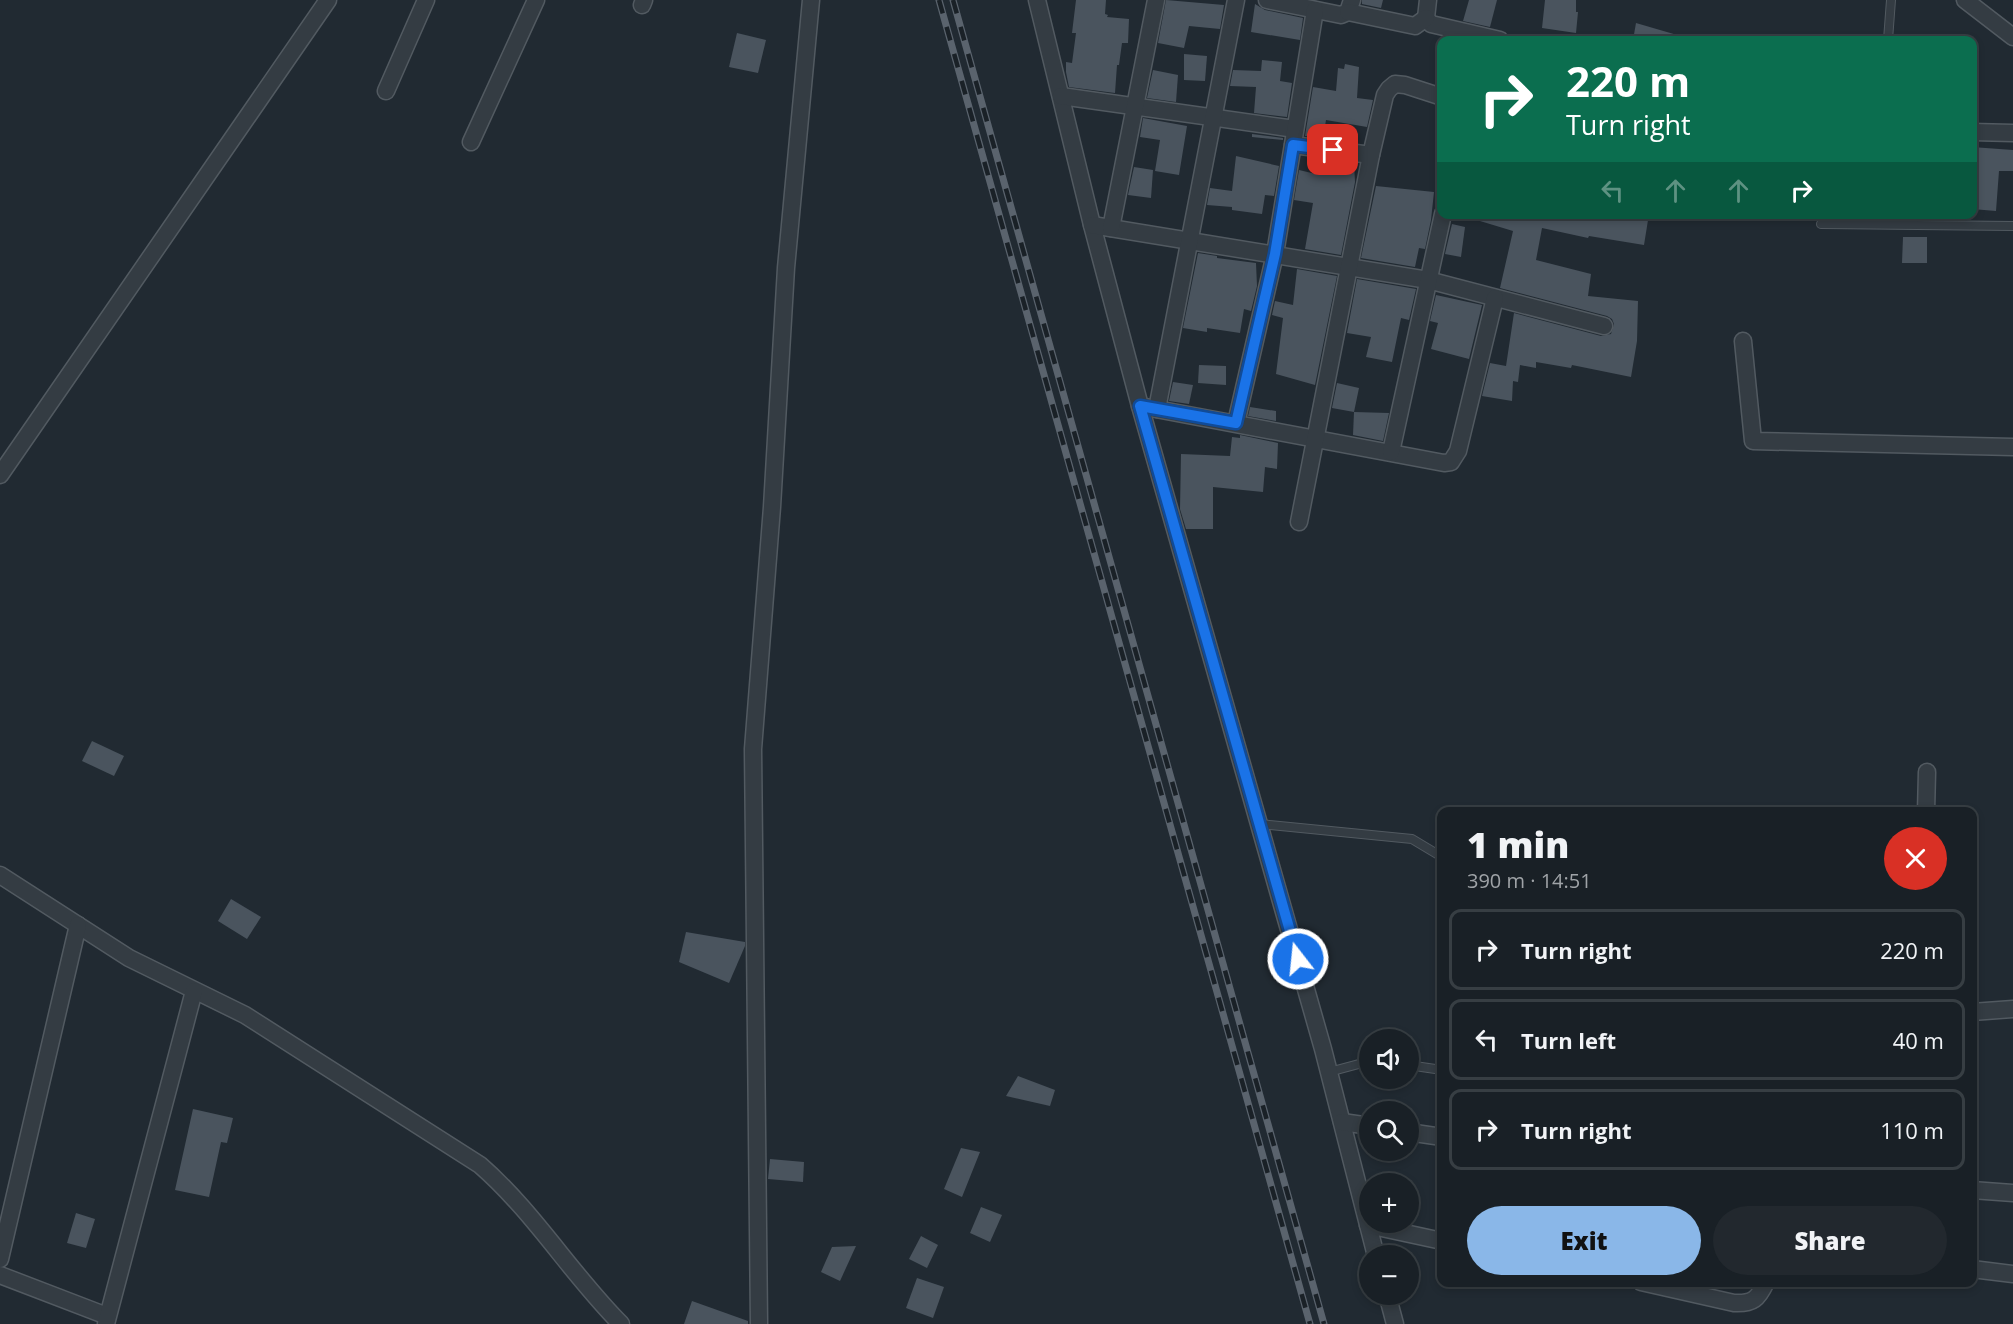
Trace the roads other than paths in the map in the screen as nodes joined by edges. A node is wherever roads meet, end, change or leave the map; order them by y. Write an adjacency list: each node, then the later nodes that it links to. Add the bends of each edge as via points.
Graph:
1 (328, 0): 45 (street)
2 (426, 0): 18 (street)
3 (536, 0): 26 (street)
4 (811, 0): 78 (street, via 786,268 753,749)
5 (1037, 0): 20 (street)
6 (1156, 0): 21 (street)
7 (1236, 0): 22 (street)
8 (1269, 0): 13 (street)
9 (1428, 0): 14 (street)
10 (1891, 0): 16 (lane)
11 (1965, 0): 17 (street)
12 (1350, 6): 13 (street, via 1341,15); 14 (street, via 1415,26)
13 (1315, 10): 25 (street)
14 (1426, 18): 15 (street, via 1440,27)
15 (1482, 36)
16 (1888, 36)
17 (2013, 38)
18 (386, 91)
19 (1437, 95): 27 (street, via 1405,85 1395,84 1389,89)
20 (1061, 96): 21 (street); 30 (street)
21 (1135, 106): 22 (street); 32 (street)
22 (1212, 117): 25 (street); 33 (street)
23 (1977, 132): 24 (street)
24 (2013, 133)
25 (1294, 137): 27 (street); 34 (street)
26 (471, 142)
27 (1371, 155): 35 (street)
28 (1442, 219): 36 (street)
29 (1821, 224): 31 (lane)
30 (1092, 225): 32 (street); 40 (street)
31 (2013, 226)
32 (1111, 228): 33 (street)
33 (1189, 241): 34 (street); 40 (street)
34 (1275, 254): 35 (street); 41 (street)
35 (1349, 267): 36 (street); 42 (street)
36 (1428, 280): 37 (street); 44 (street)
37 (1495, 298): 38 (street); 44 (street, via 1456,457 1444,463)
38 (1604, 326)
39 (1743, 341): 43 (street, via 1753,441)
40 (1149, 407): 41 (street); 49 (street)
41 (1236, 423): 42 (street)
42 (1316, 438): 44 (street); 46 (street)
43 (2013, 447)
44 (1391, 452)
45 (0, 475)
46 (1299, 522)
47 (1927, 772): 48 (street)
48 (1926, 807)
49 (1260, 824): 50 (lane, via 1412,839); 59 (street)
50 (1437, 854)
51 (0, 875): 52 (street)
52 (78, 926): 53 (street); 69 (street)
53 (194, 991): 76 (street); 77 (street, via 245,1015 480,1165 513,1196)
54 (2013, 1009): 55 (street)
55 (1977, 1012)
56 (1359, 1064): 59 (lane)
57 (1419, 1067): 58 (lane)
58 (1437, 1069)
59 (1329, 1072): 60 (street)
60 (1342, 1122): 61 (street); 64 (street)
61 (1359, 1124)
62 (1419, 1134): 63 (street)
63 (1437, 1136)
64 (1359, 1189)
65 (1977, 1190): 66 (street)
66 (2013, 1192)
67 (1405, 1233): 68 (street)
68 (1437, 1240)
69 (0, 1259)
70 (1977, 1270): 71 (street)
71 (2013, 1274)
72 (0, 1275): 76 (street)
73 (1663, 1287): 74 (street, via 1745,1304 1754,1300)
74 (1763, 1287)
75 (1390, 1305): 79 (street)
76 (107, 1320)
77 (621, 1324)
78 (759, 1324)
79 (1395, 1324)

